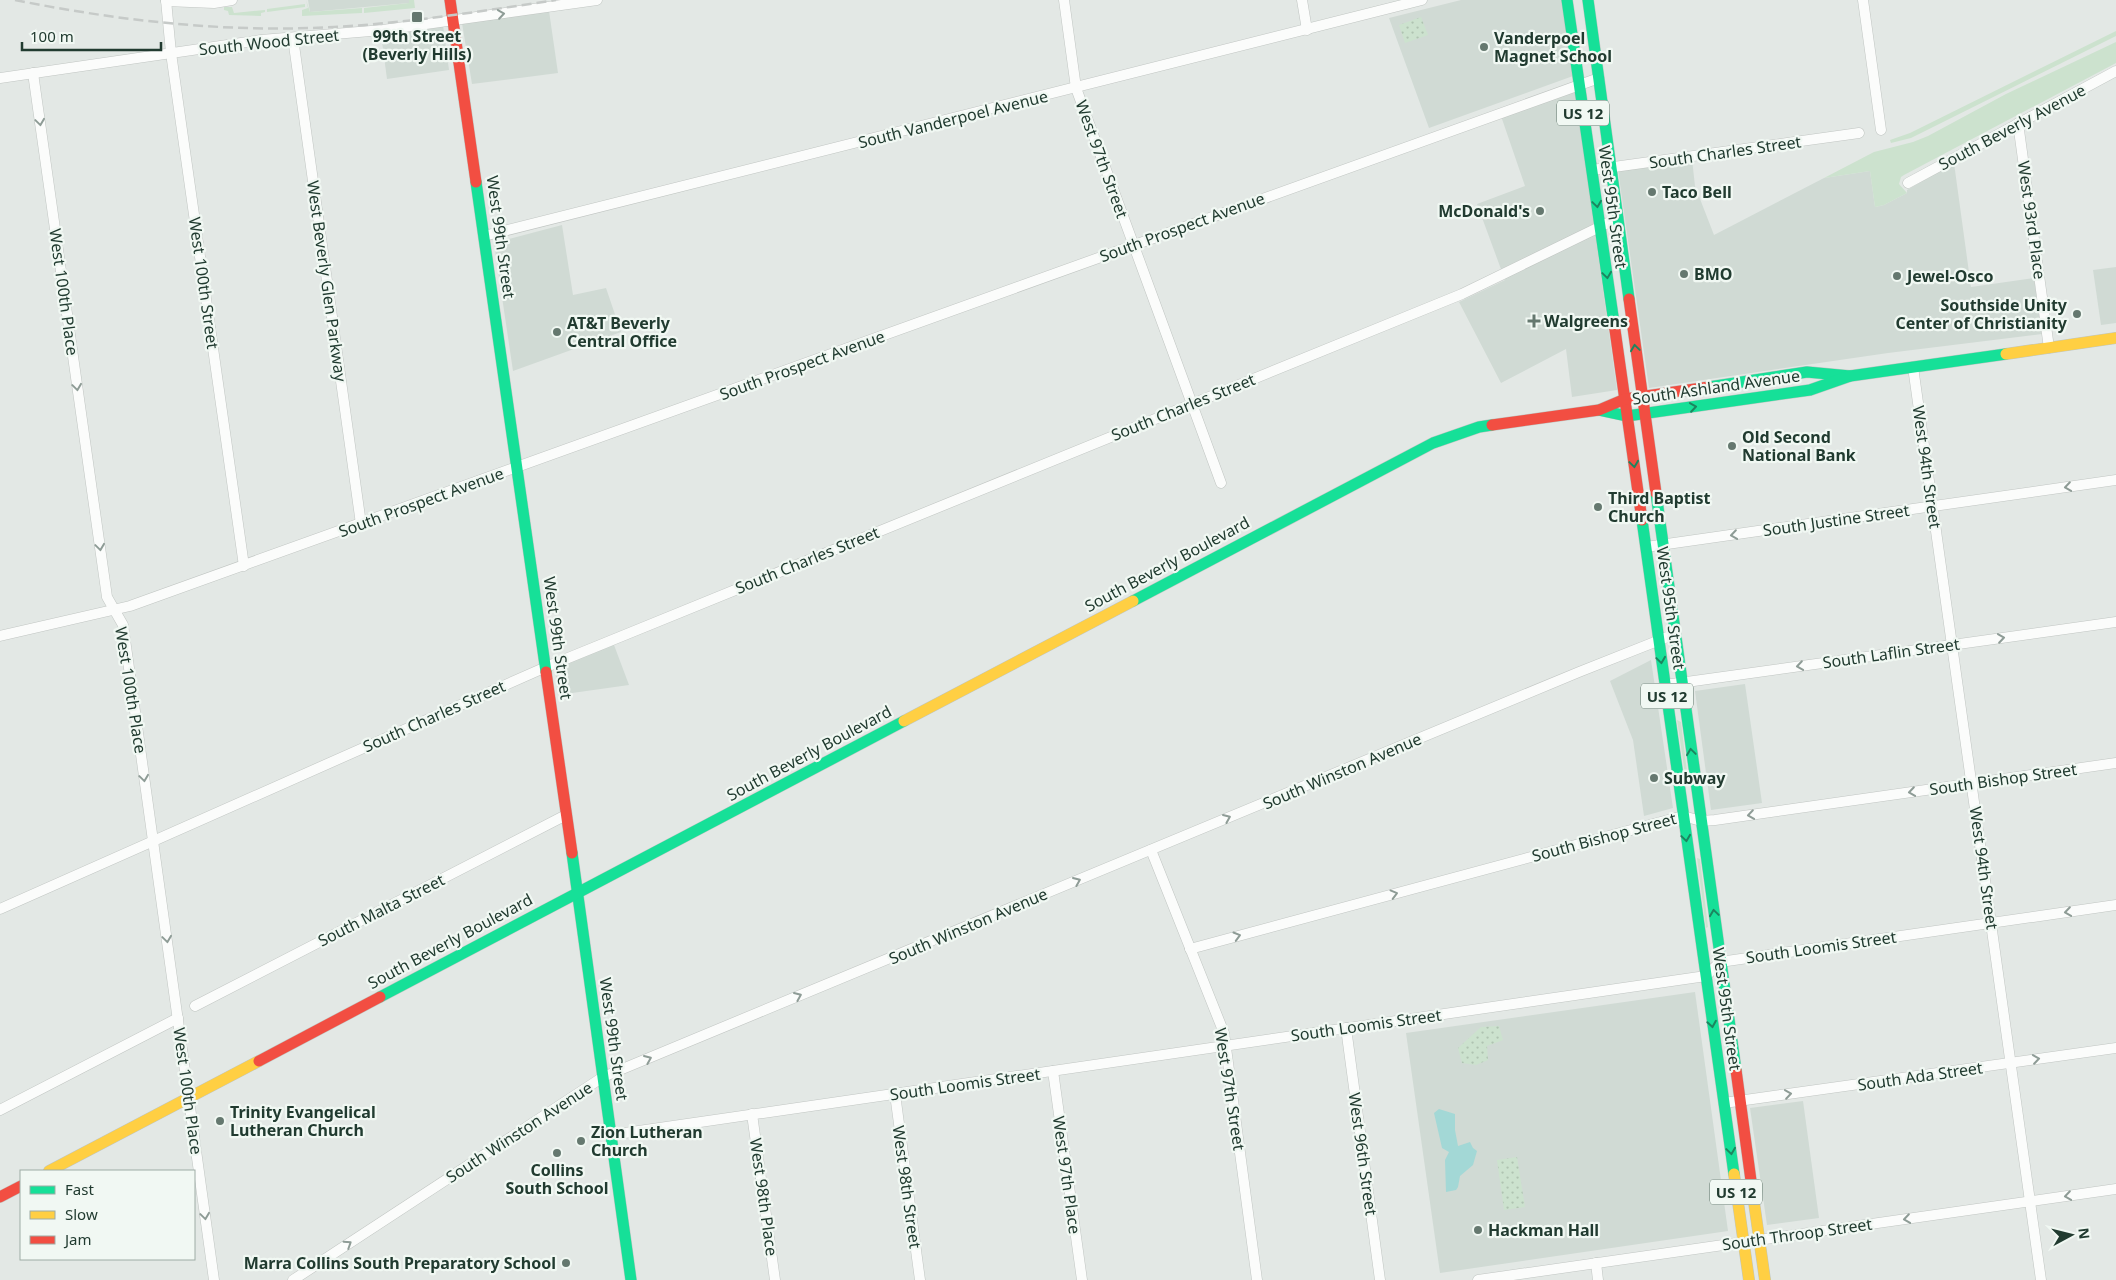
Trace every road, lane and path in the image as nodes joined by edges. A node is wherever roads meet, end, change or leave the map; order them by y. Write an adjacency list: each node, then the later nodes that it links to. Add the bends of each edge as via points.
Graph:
1 (232, 0): 10 (street, via 214,3)
2 (450, 0): 11 (main road, West 99th Street)
3 (597, 0): 11 (street, South Wood Street, one-way to 3)
4 (1064, 0): 20 (street, West 97th Street)
5 (1302, 0): 12 (street)
6 (1422, 0): 12 (street, South Vanderpoel Avenue)
7 (1566, 0): 19 (main road, West 95th Street / US 12)
8 (1588, 0): 18 (main road, West 95th Street / US 12)
9 (1863, 0): 22 (street)
10 (166, 1): 14 (street, West 100th Street)
11 (453, 21): 13 (street, South Wood Street); 29 (main road, West 99th Street)
12 (1307, 30): 20 (street, South Vanderpoel Avenue)
13 (293, 38): 14 (street, South Wood Street); 45 (street, West Beverly Glen Parkway)
14 (171, 53): 16 (street, South Wood Street); 48 (street, West 100th Street)
15 (2116, 72): 21 (street, South Beverly Avenue)
16 (33, 73): 17 (street, South Wood Street); 49 (street, West 100th Place, one-way to 49, via 107,597)
17 (0, 78)
18 (1598, 78): 19 (street, South Prospect Avenue); 24 (main road, West 95th Street / US 12)
19 (1579, 84): 25 (main road, West 95th Street / US 12); 30 (street, South Prospect Avenue)
20 (1076, 88): 29 (street, South Vanderpoel Avenue); 30 (street, West 97th Street)
21 (2018, 123): 26 (street, South Beverly Avenue); 32 (street, West 93rd Place)
22 (1881, 130)
23 (1859, 133): 24 (street, South Charles Street)
24 (1611, 167): 25 (street, South Charles Street); 27 (main road, West 95th Street / US 12)
25 (1592, 170): 28 (main road, West 95th Street / US 12, one-way to 28)
26 (1908, 183)
27 (1618, 218): 28 (street, South Charles Street); 35 (main road, West 95th Street / US 12, one-way to 27)
28 (1600, 227): 36 (main road, West 95th Street / US 12, one-way to 36); 37 (street, South Charles Street, via 1462,294)
29 (484, 236): 41 (main road, West 99th Street)
30 (1134, 244): 37 (street, West 97th Street); 41 (street, South Prospect Avenue)
31 (2116, 338): 32 (main road, South Ashland Avenue)
32 (2050, 348): 33 (main road, South Ashland Avenue)
33 (1914, 367): 34 (main road, South Ashland Avenue); 44 (street, West 94th Street)
34 (1850, 376): 35 (main road, South Ashland Avenue, via 1807,372); 39 (main road, South Ashland Avenue, one-way to 34, via 1810,390)
35 (1642, 396): 36 (main road, South Ashland Avenue); 39 (main road, West 95th Street / US 12)
36 (1625, 398): 38 (main road, South Ashland Avenue); 40 (main road, West 95th Street / US 12)
37 (1192, 403): 43 (street, West 97th Street); 55 (street, South Charles Street)
38 (1600, 410): 40 (main road, South Ashland Avenue); 65 (main road, South Beverly Boulevard, via 1479,427 1433,442)
39 (1644, 414): 40 (main road, South Ashland Avenue); 46 (main road, West 95th Street / US 12)
40 (1627, 416): 47 (main road, West 95th Street / US 12, one-way to 47)
41 (518, 468): 45 (street, South Prospect Avenue); 55 (main road, West 99th Street)
42 (2116, 480): 44 (street, South Justine Street, one-way to 44)
43 (1221, 483)
44 (1933, 506): 46 (street, South Justine Street, one-way to 46); 54 (street, West 94th Street)
45 (361, 524): 48 (street, South Prospect Avenue)
46 (1662, 545): 47 (street, South Justine Street); 51 (main road, West 95th Street / US 12)
47 (1646, 547): 53 (main road, West 95th Street / US 12)
48 (244, 566): 49 (street, South Prospect Avenue)
49 (114, 610): 52 (street, South Prospect Avenue); 63 (street, West 100th Place, one-way to 63, via 123,625)
50 (2116, 622): 54 (street, South Laflin Street, one-way to 50)
51 (1675, 634): 53 (street, South Winston Avenue); 56 (main road, West 95th Street / US 12)
52 (0, 636)
53 (1659, 640): 57 (main road, West 95th Street / US 12, one-way to 57); 64 (street, South Winston Avenue, one-way to 53)
54 (1952, 645): 56 (street, South Laflin Street, one-way to 56); 59 (street, West 94th Street)
55 (546, 667): 60 (main road, West 99th Street); 63 (street, South Charles Street)
56 (1682, 683): 57 (street, South Laflin Street); 62 (main road, West 95th Street / US 12, one-way to 56)
57 (1665, 685): 61 (main road, West 95th Street / US 12)
58 (2116, 763): 59 (street, South Bishop Street)
59 (1972, 784): 62 (street, South Bishop Street, one-way to 62); 68 (street, West 94th Street)
60 (566, 815): 65 (main road, West 99th Street); 72 (street, South Malta Street)
61 (1683, 816): 62 (street, South Bishop Street); 69 (street, South Bishop Street, one-way to 61); 71 (main road, West 95th Street / US 12, one-way to 71)
62 (1701, 821): 70 (main road, West 95th Street / US 12, one-way to 62)
63 (153, 840): 67 (street, South Charles Street); 73 (street, West 100th Place, one-way to 73)
64 (1150, 850): 69 (street, West 97th Street); 79 (street, South Winston Avenue, one-way to 64)
65 (577, 892): 79 (main road, West 99th Street); 81 (main road, South Beverly Boulevard)
66 (2116, 905): 68 (street, South Loomis Street, one-way to 68)
67 (0, 909)
68 (1991, 923): 70 (street, South Loomis Street); 77 (street, West 94th Street)
69 (1190, 949): 75 (street, West 97th Street, via 1224,1033)
70 (1720, 962): 71 (street); 82 (main road, West 95th Street / US 12)
71 (1706, 976): 74 (street, South Loomis Street); 83 (main road, West 95th Street / US 12, one-way to 83)
72 (195, 1006)
73 (178, 1018): 81 (street, West 100th Place); 84 (street)
74 (1346, 1028): 75 (street, South Loomis Street); 102 (street, West 96th Street)
75 (1226, 1046): 78 (street, South Loomis Street); 101 (street, West 97th Street)
76 (2116, 1048): 77 (street, South Ada Street, one-way to 76)
77 (2011, 1063): 82 (street, South Ada Street, one-way to 77); 91 (street, West 94th Street)
78 (1053, 1071): 80 (street, South Loomis Street); 100 (street, West 97th Place)
79 (603, 1077): 86 (main road, West 99th Street); 96 (street, South Winston Avenue, one-way to 79)
80 (895, 1094): 85 (street, South Loomis Street); 99 (street, West 98th Street)
81 (189, 1098): 87 (main road, South Beverly Boulevard); 95 (street, West 100th Place, one-way to 95)
82 (1740, 1101): 83 (street, South Ada Street); 92 (main road, West 95th Street / US 12)
83 (1724, 1103): 93 (main road, West 95th Street / US 12, one-way to 93)
84 (0, 1110)
85 (752, 1114): 86 (street, South Loomis Street); 98 (street, West 98th Place)
86 (611, 1135): 97 (main road, West 99th Street)
87 (51, 1170)
88 (20, 1187): 90 (main road)
89 (2116, 1189): 91 (street, South Throop Street, one-way to 91)
90 (0, 1197)
91 (2030, 1201): 92 (street, South Throop Street, one-way to 92); 107 (street, West 94th Street)
92 (1760, 1240): 93 (street, South Throop Street); 106 (main road, West 95th Street / US 12)
93 (1744, 1242): 94 (street, South Throop Street); 105 (main road, West 95th Street / US 12)
94 (1596, 1263): 103 (street, South Throop Street); 104 (street)
95 (214, 1280)
96 (293, 1280)
97 (631, 1280)
98 (775, 1280)
99 (920, 1280)
100 (1082, 1280)
101 (1257, 1280)
102 (1380, 1280)
103 (1478, 1280)
104 (1598, 1280)
105 (1749, 1280)
106 (1765, 1280)
107 (2042, 1280)

